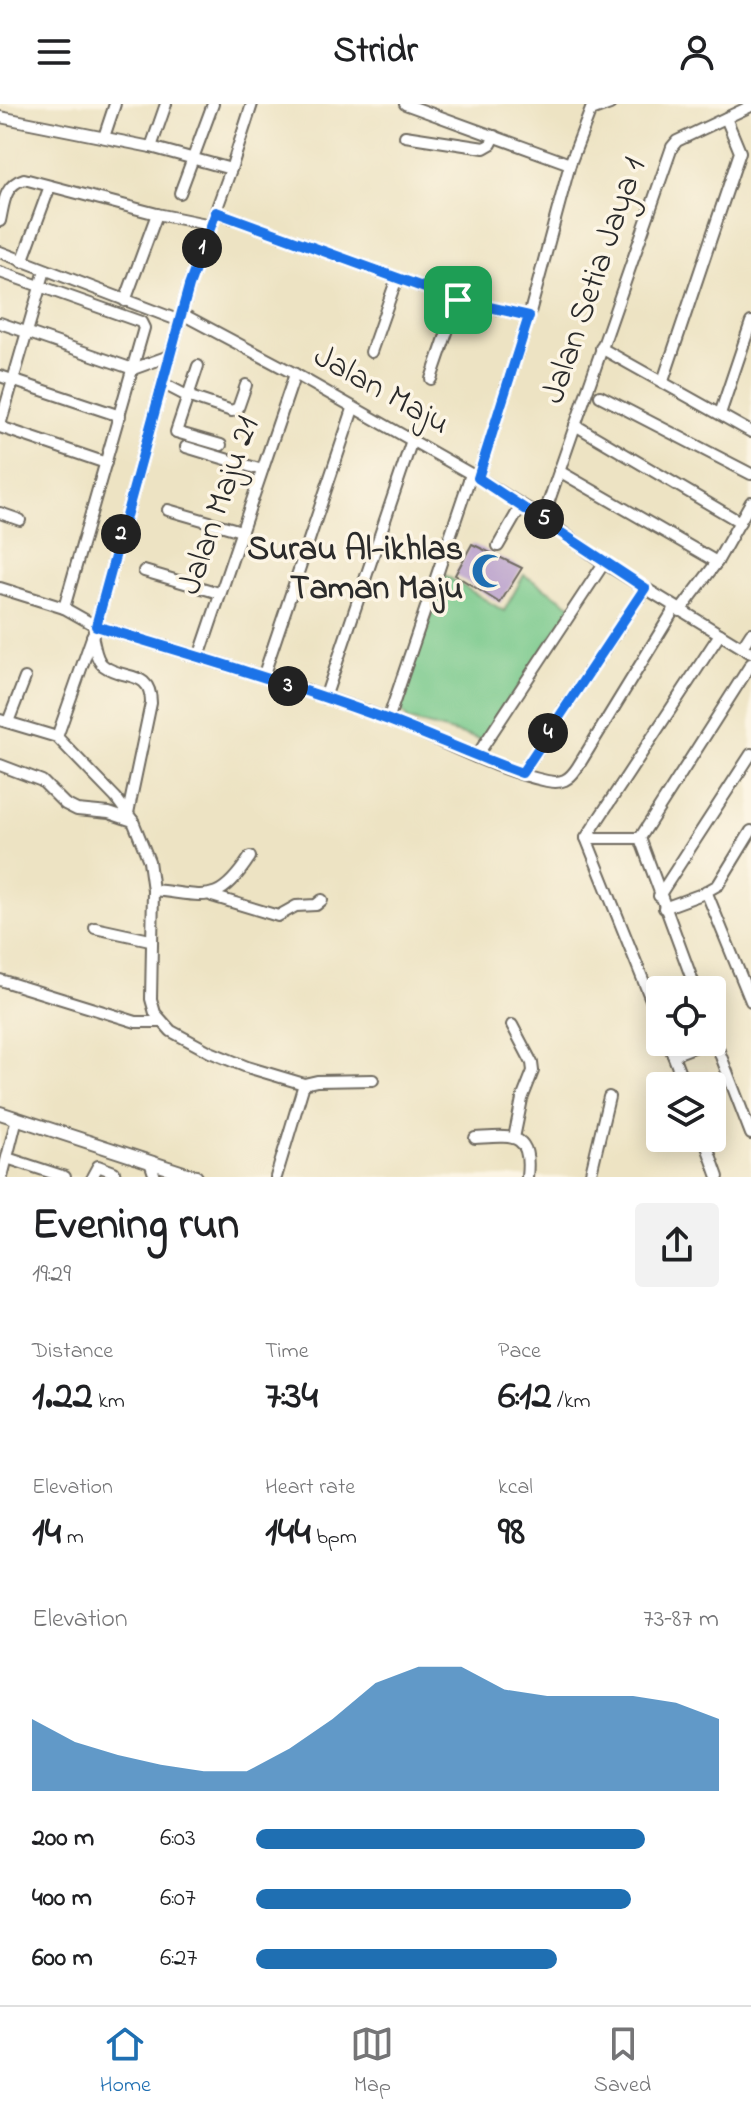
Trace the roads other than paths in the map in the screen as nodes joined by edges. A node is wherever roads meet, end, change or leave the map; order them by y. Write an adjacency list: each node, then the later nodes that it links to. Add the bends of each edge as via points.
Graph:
1 (115, 104): 13 (street)
2 (166, 104): 14 (street)
3 (213, 104): 15 (street)
4 (252, 104): 17 (street)
5 (405, 104): 12 (street)
6 (610, 104): 8 (street)
7 (751, 106): 10 (street, Jalan Setia Jaya 1)
8 (592, 108): 16 (street)
9 (0, 117): 13 (street)
10 (726, 118): 37 (street, Jalan Setia Jaya 1, via 672,147); 46 (street, via 740,152)
11 (405, 136): 12 (street, via 484,148)
12 (495, 136): 16 (street)
13 (104, 137): 14 (street)
14 (151, 147): 15 (street)
15 (194, 158): 17 (street); 19 (street)
16 (570, 164): 32 (street)
17 (231, 169): 20 (street)
18 (50, 186): 21 (street); 22 (street, via 24,179 15,182 7,190); 25 (street)
19 (180, 193)
20 (216, 212): 23 (street); 28 (street)
21 (157, 214): 23 (street); 31 (street)
22 (0, 221)
23 (211, 225): 33 (street)
24 (0, 252): 25 (street, Jalan Maju)
25 (22, 262): 26 (street, Jalan Maju)
26 (45, 270): 29 (street); 31 (street, Jalan Maju)
27 (0, 272): 29 (street)
28 (397, 278): 30 (street); 38 (street)
29 (40, 286): 36 (street); 41 (street, via 141,322 144,331)
30 (458, 300): 32 (street); 44 (street)
31 (125, 301): 33 (street, Jalan Maju)
32 (529, 316): 64 (street)
33 (181, 317): 39 (street); 42 (street, Jalan Maju)
34 (751, 322): 52 (street)
35 (0, 323): 36 (street)
36 (27, 331): 41 (street); 45 (street)
37 (601, 348): 46 (street); 54 (street, Jalan Setia Jaya 1)
38 (371, 352)
39 (169, 356): 41 (street); 47 (street)
40 (198, 366): 49 (street)
41 (133, 369): 53 (street)
42 (295, 374): 51 (street, Jalan Maju); 61 (street, Jalan Maju 21)
43 (0, 376): 45 (street)
44 (431, 379)
45 (14, 380): 53 (street); 55 (street)
46 (663, 381): 52 (street)
47 (162, 383): 49 (street); 82 (street)
48 (246, 385): 49 (street, via 235,411)
49 (187, 396): 58 (street, via 176,432)
50 (600, 396): 63 (street)
51 (353, 409): 57 (street, Jalan Maju); 88 (street)
52 (720, 414): 56 (street)
53 (120, 416): 60 (street)
54 (575, 425): 62 (street, Jalan Setia Jaya 1); 71 (street)
55 (0, 428): 60 (street)
56 (751, 432)
57 (412, 440): 64 (street, Jalan Maju); 90 (street)
58 (221, 445)
59 (186, 447): 61 (street)
60 (106, 463): 80 (street)
61 (262, 470): 72 (street, Jalan Maju 21)
62 (559, 471): 69 (street, Jalan Setia Jaya 1); 74 (street)
63 (751, 474)
64 (475, 476): 66 (street, Jalan Maju); 91 (street)
65 (751, 502): 71 (street)
66 (521, 506): 69 (street, Jalan Maju); 73 (street)
67 (168, 510): 72 (street)
68 (0, 513): 70 (street)
69 (543, 518): 75 (street, Jalan Maju)
70 (20, 520)
71 (740, 522): 74 (street)
72 (241, 531): 79 (street, Jalan Maju 21)
73 (498, 546)
74 (717, 562): 81 (street)
75 (604, 563): 78 (street, Jalan Maju); 95 (street)
76 (144, 571): 79 (street)
77 (0, 588): 80 (street)
78 (645, 588): 81 (street, Jalan Maju); 97 (street)
79 (219, 593): 86 (street, Jalan Maju 21)
80 (64, 608): 82 (street)
81 (678, 610): 84 (street, Jalan Maju); 97 (street, via 572,776 558,783)
82 (94, 631): 86 (street); 93 (street); 98 (street, via 103,666 144,681 151,692)
83 (751, 633): 85 (street)
84 (720, 634): 85 (street, Jalan Maju); 100 (street)
85 (746, 650)
86 (199, 657): 88 (street)
87 (751, 664): 101 (street)
88 (263, 677): 90 (street)
89 (25, 678): 92 (street)
90 (325, 698): 91 (street)
91 (388, 720): 95 (street)
92 (4, 721): 93 (street)
93 (57, 737): 98 (street)
94 (751, 754): 106 (street)
95 (476, 757): 97 (street)
96 (0, 765): 98 (street, via 42,781 77,810)
97 (522, 773)
98 (130, 817): 103 (street, via 149,861)
99 (751, 831): 104 (street, via 718,885)
100 (586, 838): 101 (street); 113 (street)
101 (640, 838): 106 (street)
102 (250, 857): 105 (street, via 227,887)
103 (153, 890): 105 (street); 110 (street)
104 (706, 891): 108 (street); 114 (street)
105 (212, 896): 107 (street, via 278,916)
106 (659, 896): 108 (street)
107 (322, 900)
108 (664, 908): 111 (street)
109 (95, 928): 110 (street)
110 (150, 940): 115 (street, via 151,999)
111 (691, 976)
112 (0, 980): 115 (street, via 136,1022)
113 (646, 987)
114 (751, 1001)
115 (161, 1022): 119 (street, via 228,1060)
116 (512, 1025): 125 (street, via 533,1071)
117 (718, 1056): 123 (street)
118 (373, 1080): 119 (street)
119 (304, 1084): 137 (street)
120 (609, 1097): 131 (street)
121 (0, 1113): 122 (main road)
122 (17, 1118): 126 (main road); 128 (street)
123 (750, 1129)
124 (475, 1138): 125 (street)
125 (514, 1138): 138 (street, via 528,1153)
126 (113, 1150): 129 (main road); 130 (street)
127 (709, 1152): 140 (street)
128 (7, 1158): 132 (street); 133 (street)
129 (150, 1162): 135 (street); 136 (main road)
130 (111, 1173): 134 (street, via 96,1166)
131 (591, 1175): 139 (street)
132 (2, 1177)
133 (65, 1177)
134 (92, 1177)
135 (155, 1177)
136 (196, 1177)
137 (276, 1177)
138 (527, 1177)
139 (605, 1177)
140 (718, 1177)

